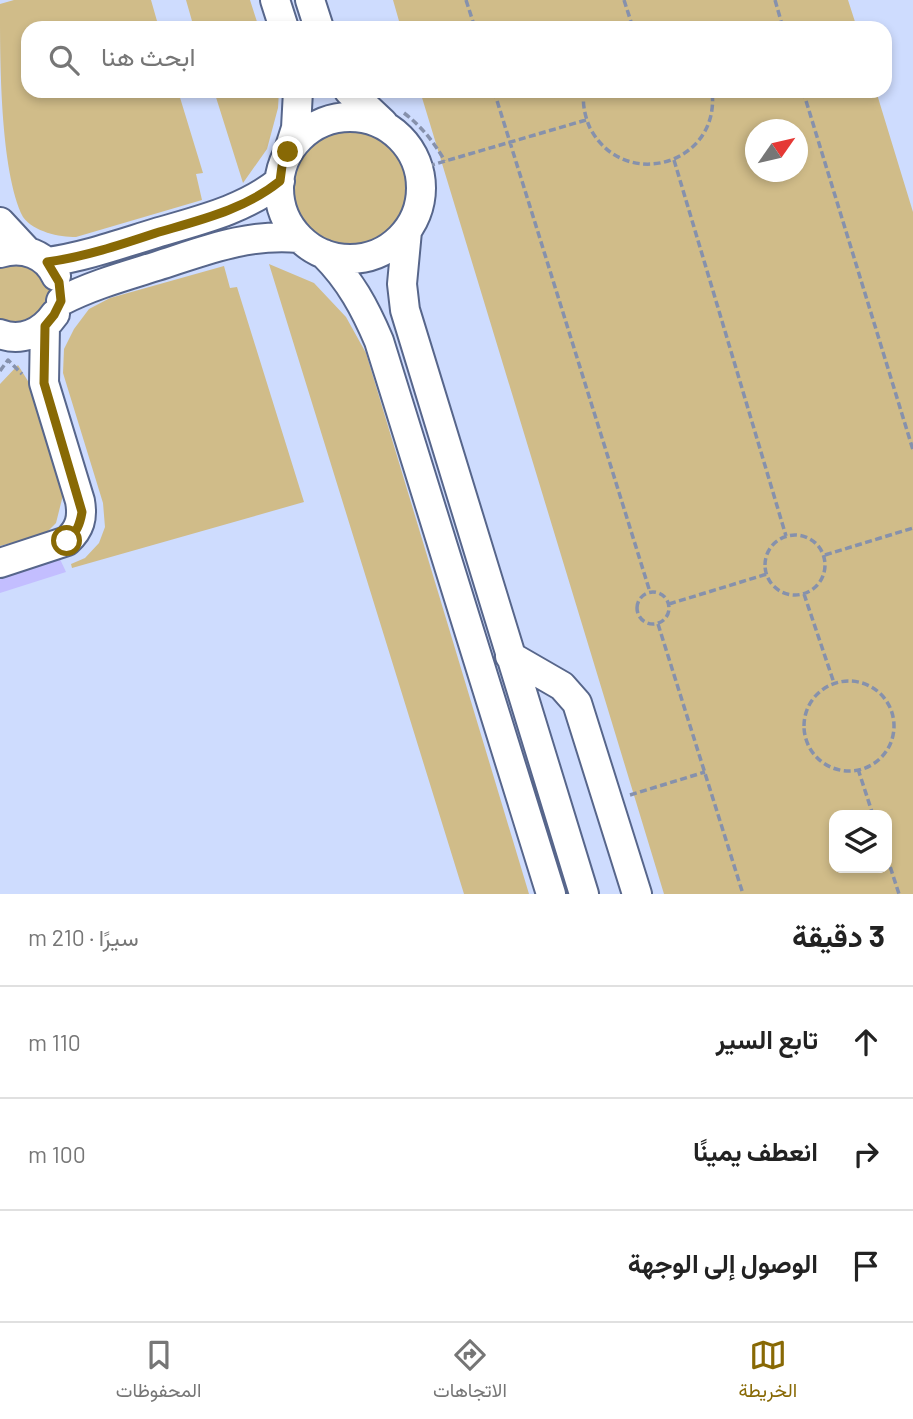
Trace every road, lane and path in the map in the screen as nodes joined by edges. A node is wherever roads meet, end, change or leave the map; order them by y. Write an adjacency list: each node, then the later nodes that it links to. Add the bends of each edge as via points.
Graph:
1 (275, 0): 6 (street)
2 (310, 0): 7 (street)
3 (466, 0): 8 (path)
4 (624, 0): 9 (path)
5 (775, 0): 10 (path)
6 (282, 21)
7 (316, 21)
8 (473, 21)
9 (631, 21)
10 (781, 21)
11 (298, 98): 20 (street, via 296,128)
12 (356, 98): 18 (street, via 371,114)
13 (496, 98): 19 (path)
14 (583, 98): 17 (path)
15 (713, 98): 21 (path, via 708,127 694,146)
16 (805, 98): 34 (path)
17 (586, 120): 19 (path); 21 (path, via 596,139 622,159 654,165)
18 (399, 122): 20 (street, via 338,117 318,124); 22 (street, via 414,156); 22 (path, via 427,133)
19 (510, 142): 22 (path); 40 (path)
20 (288, 152): 23 (street)
21 (674, 160): 36 (path)
22 (432, 165): 25 (street)
23 (280, 181): 26 (street, via 279,199); 28 (street, via 220,214 92,253)
24 (0, 222): 28 (street)
25 (407, 231): 27 (street, via 378,254 360,259); 44 (street, via 402,284 405,310)
26 (299, 238): 27 (street); 29 (street, via 263,237 228,244)
27 (324, 254): 51 (street, via 358,295 379,341)
28 (24, 255): 29 (street, via 59,282)
29 (61, 301): 30 (street)
30 (45, 326): 31 (street, via 30,335); 33 (street)
31 (1, 339): 33 (street, via 32,366)
32 (0, 371): 33 (path, via 8,360)
33 (35, 381): 38 (street, via 80,500 80,523 67,541)
34 (913, 450)
35 (913, 528): 37 (path)
36 (786, 536): 37 (path, via 804,536 820,547); 39 (path, via 770,547)
37 (824, 556): 41 (path, via 822,579)
38 (0, 563)
39 (766, 575): 41 (path, via 781,592); 42 (path)
40 (650, 592): 42 (path, via 665,597); 43 (path, via 642,596 637,612 641,620)
41 (804, 594): 45 (path)
42 (668, 604): 43 (path, via 665,620)
43 (658, 624): 47 (path)
44 (510, 656): 48 (street, via 570,694 581,713); 52 (street)
45 (834, 683): 46 (path, via 817,692 807,708 803,727 808,746 820,761 837,770); 46 (path, via 853,681 870,686 884,698 892,715 893,734 887,751 874,764)
46 (858, 769): 49 (path)
47 (705, 772): 48 (path); 54 (path)
48 (608, 801): 53 (street)
49 (871, 810)
50 (892, 872): 55 (path)
51 (551, 894)
52 (584, 894)
53 (637, 894)
54 (743, 894)
55 (899, 894)

